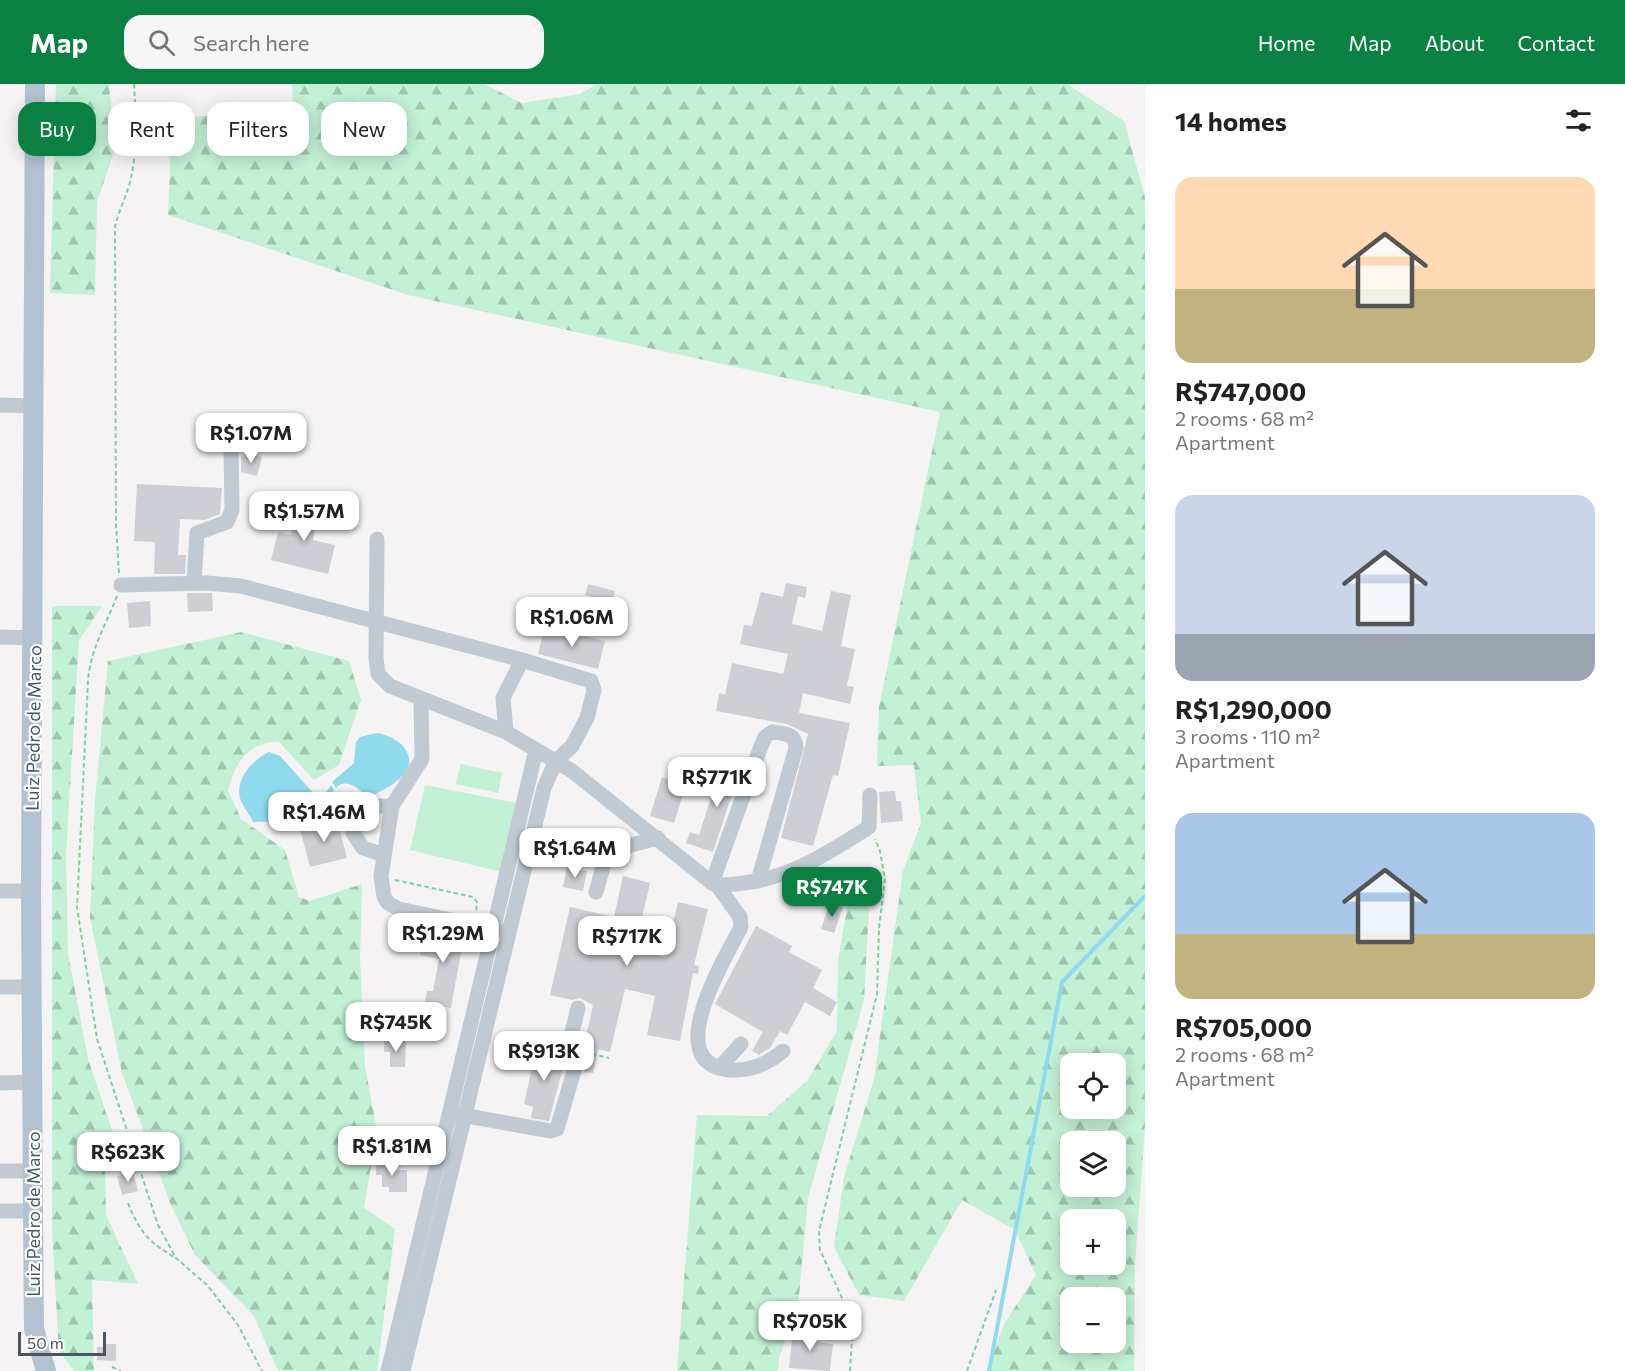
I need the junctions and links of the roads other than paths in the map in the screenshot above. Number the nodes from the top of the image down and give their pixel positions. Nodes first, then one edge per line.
1 (35, 84) edge
2 (0, 405) edge
3 (34, 406) junction
4 (231, 448) dead end
5 (377, 539) dead end
6 (194, 583) junction
7 (121, 585) road end
8 (376, 622) junction
9 (0, 637) edge
10 (33, 638) junction
11 (522, 660) junction
12 (503, 698) junction
13 (422, 700) junction
14 (483, 723) junction
15 (506, 732) junction
16 (536, 750) junction
17 (556, 760) junction
18 (536, 786) junction
19 (870, 795) dead end
20 (392, 806) junction
21 (658, 838) junction
22 (384, 855) junction
23 (759, 881) junction
24 (714, 884) junction
25 (0, 891) edge
26 (31, 891) junction
27 (596, 892) dead end
28 (501, 930) junction
29 (0, 987) edge
30 (32, 987) junction
31 (578, 1008) dead end
32 (741, 1044) dead end
33 (783, 1051) dead end
34 (719, 1068) junction
35 (32, 1082) junction
36 (0, 1083) edge
37 (458, 1114) junction
38 (0, 1171) edge
39 (32, 1171) junction
40 (0, 1211) edge
41 (33, 1211) junction
42 (37, 1348) junction
43 (34, 1371) edge
44 (46, 1371) edge
45 (388, 1371) edge
46 (403, 1371) edge

1 - 3 main road, Luiz Pedro de Marco
2 - 3 street
3 - 10 main road, Luiz Pedro de Marco
4 - 6 street
5 - 8 street
6 - 7 street
6 - 8 street
8 - 11 street
8 - 13 street
9 - 10 street
10 - 26 main road, Luiz Pedro de Marco
11 - 12 street
11 - 17 street
12 - 14 street
12 - 15 street
13 - 14 street
13 - 20 street
14 - 15 street
15 - 16 street
16 - 17 street
16 - 18 street
17 - 18 street
17 - 21 street
18 - 28 street
19 - 23 street
20 - 22 street
20 - 22 street
21 - 24 street
21 - 27 street
22 - 28 street
23 - 24 street
23 - 24 street
24 - 34 street
25 - 26 street
26 - 30 main road, Luiz Pedro de Marco
28 - 37 street
29 - 30 street
30 - 35 main road, Luiz Pedro de Marco
31 - 37 street
32 - 34 street
33 - 34 street
35 - 36 street
35 - 39 main road, Luiz Pedro de Marco
37 - 45 street
37 - 46 street
38 - 39 street
39 - 41 main road, Luiz Pedro de Marco
40 - 41 street
41 - 42 main road, Luiz Pedro de Marco
42 - 43 street, Luiz Pedro de Marco
42 - 44 main road

